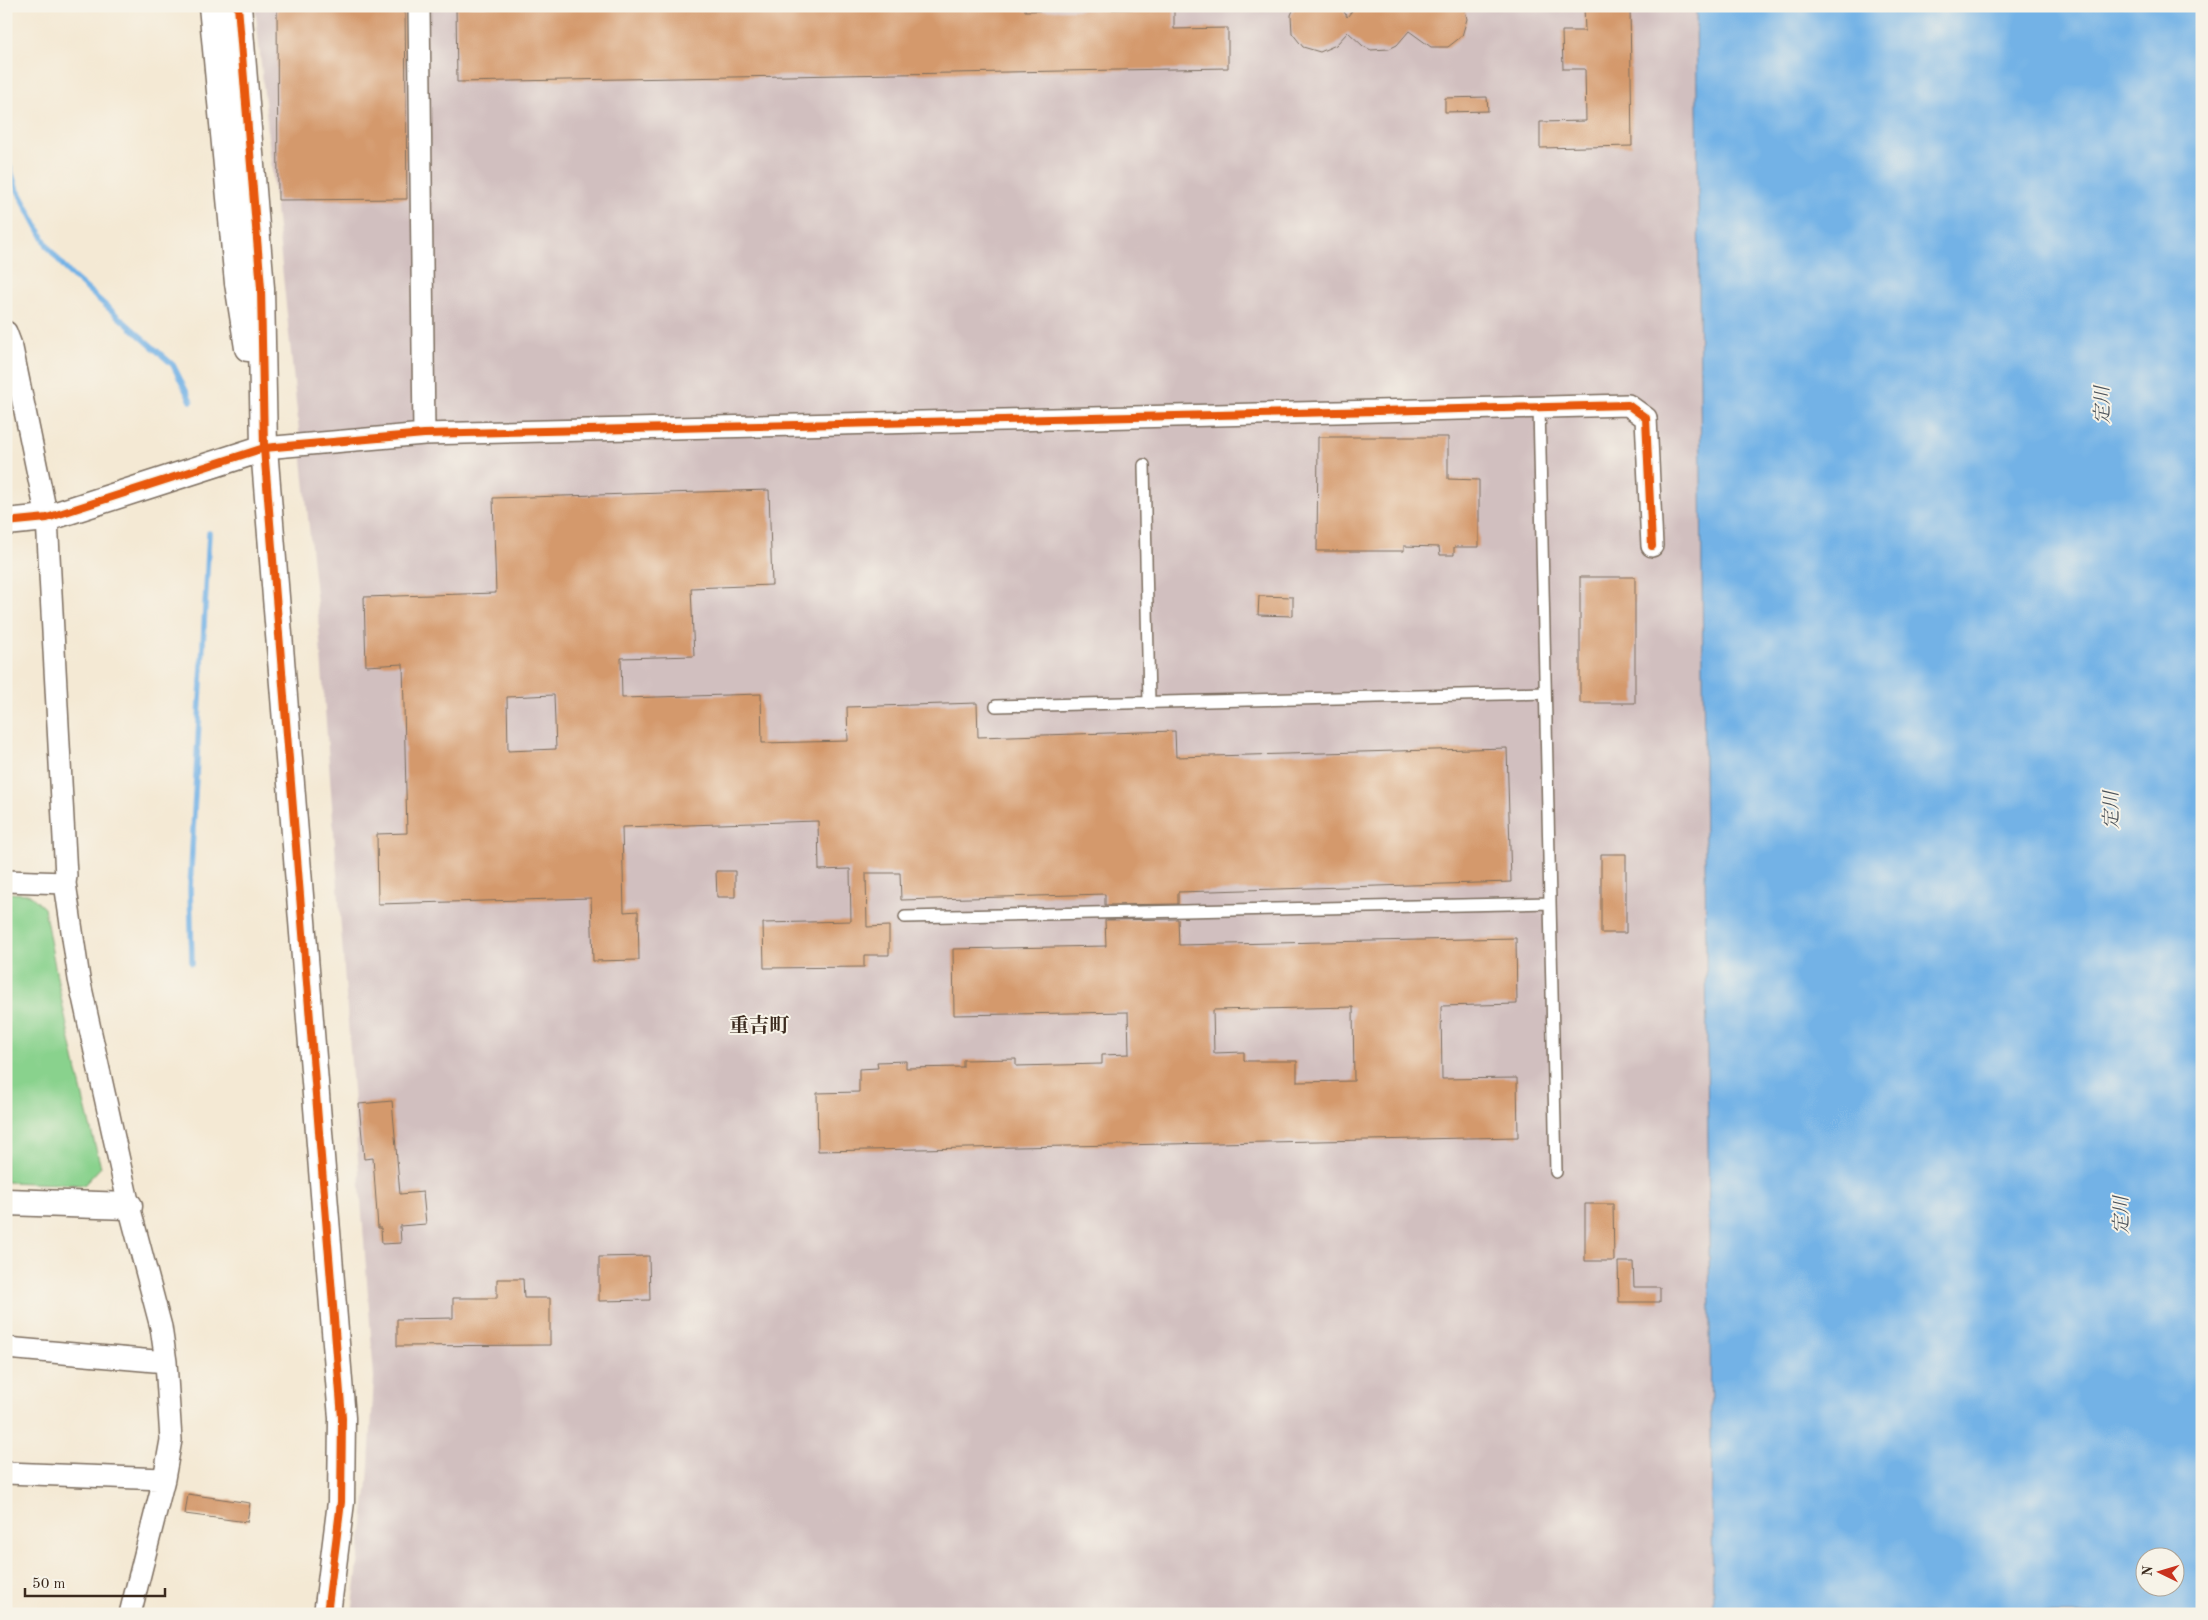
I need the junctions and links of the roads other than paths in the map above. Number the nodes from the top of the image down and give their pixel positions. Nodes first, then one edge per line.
1 (212, 6) edge
2 (238, 6) edge
3 (418, 6) edge
4 (6, 332) edge
5 (1539, 407) junction
6 (424, 434) junction
7 (264, 448) junction
8 (1144, 465) dead end
9 (47, 518) junction
10 (6, 522) edge
11 (1652, 546) dead end
12 (1545, 693) junction
13 (1149, 702) junction
14 (996, 706) dead end
15 (6, 880) edge
16 (65, 884) junction
17 (1550, 903) junction
18 (905, 917) dead end
19 (1556, 1172) dead end
20 (6, 1202) edge
21 (129, 1206) junction
22 (6, 1348) edge
23 (166, 1362) junction
24 (6, 1473) edge
25 (164, 1479) junction
26 (130, 1614) edge
27 (327, 1614) edge

1 - 7 street
2 - 7 street
3 - 6 street
4 - 9 street
5 - 6 street
5 - 11 street
5 - 12 lane
6 - 7 street
7 - 9 street
7 - 27 street
8 - 13 lane
9 - 10 street
9 - 16 street
12 - 13 lane
12 - 17 lane
13 - 14 lane
15 - 16 street
16 - 21 street
17 - 18 lane
17 - 19 lane
20 - 21 street
21 - 23 street
22 - 23 street
23 - 25 street
24 - 25 street
25 - 26 street

